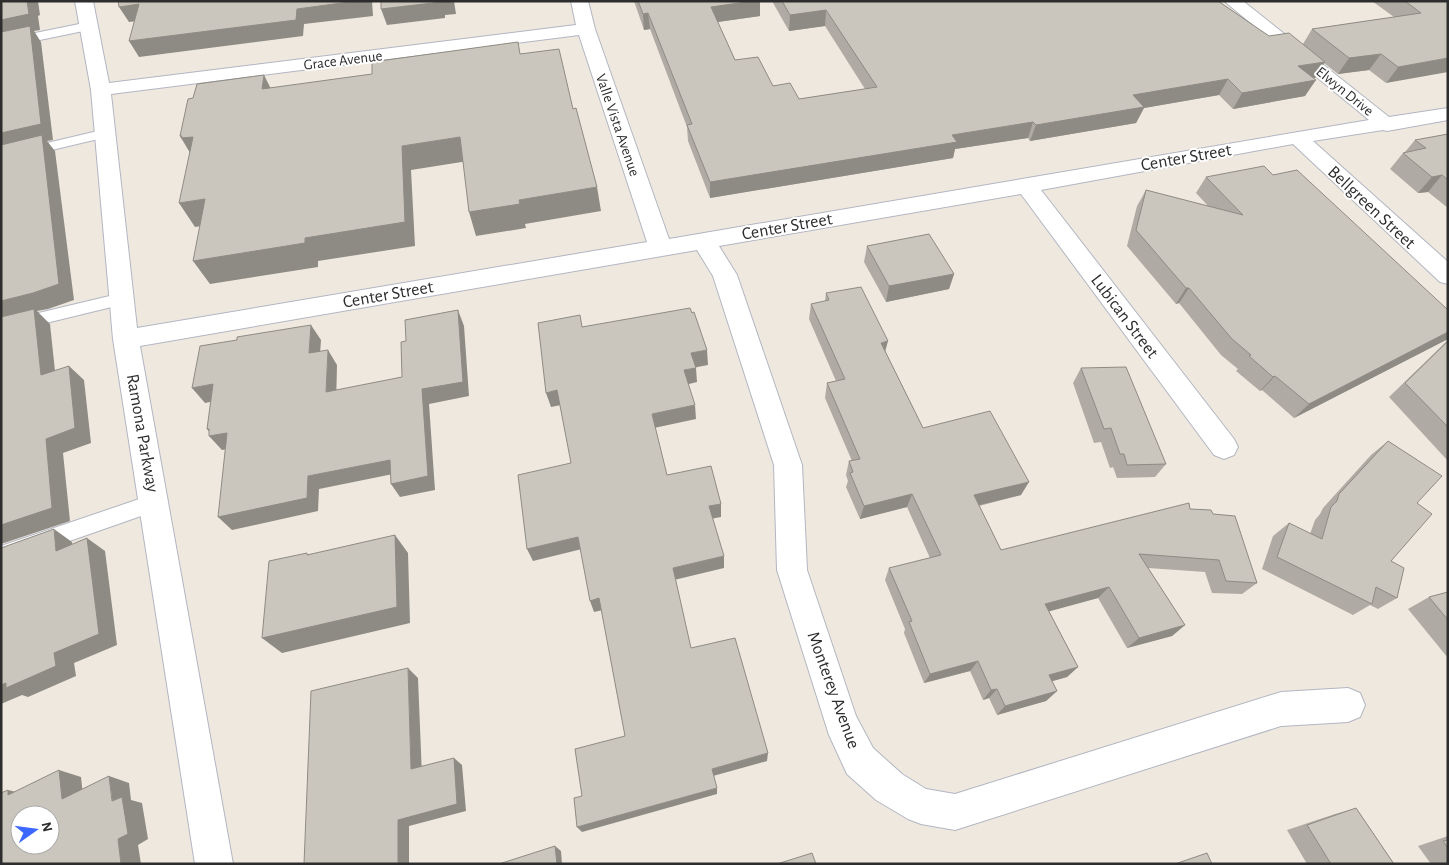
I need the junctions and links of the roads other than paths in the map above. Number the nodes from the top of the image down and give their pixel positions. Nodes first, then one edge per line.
1 (579, 1) edge
2 (1232, 1) edge
3 (86, 14) edge
4 (586, 29) junction
5 (1, 44) edge
6 (101, 90) junction
7 (1448, 114) edge
8 (1387, 125) junction
9 (106, 133) junction
10 (1297, 138) junction
11 (1, 158) edge
12 (1026, 186) junction
13 (702, 240) junction
14 (660, 248) junction
15 (1448, 276) edge
16 (122, 299) junction
17 (1, 328) edge
18 (126, 339) junction
19 (1224, 447) dead end
20 (154, 503) junction
21 (1, 556) edge
22 (1348, 705) dead end
23 (214, 864) edge

1 - 4 street, Valle Vista Avenue
2 - 8 street, Elwyn Drive
3 - 5 lane
3 - 6 street, Ramona Parkway
4 - 6 street, Grace Avenue
4 - 14 street, Valle Vista Avenue
6 - 9 street, Ramona Parkway
7 - 8 street, Center Street
8 - 10 street, Center Street
9 - 11 lane
9 - 16 street, Ramona Parkway
10 - 12 street, Center Street
10 - 15 street, Bellgreen Street
12 - 13 street, Center Street
12 - 19 street, Lubican Street
13 - 14 street, Center Street
13 - 22 street, Monterey Avenue
14 - 18 street, Center Street
16 - 17 lane
16 - 18 street, Ramona Parkway
18 - 20 street, Ramona Parkway
20 - 21 lane
20 - 23 street, Ramona Parkway

